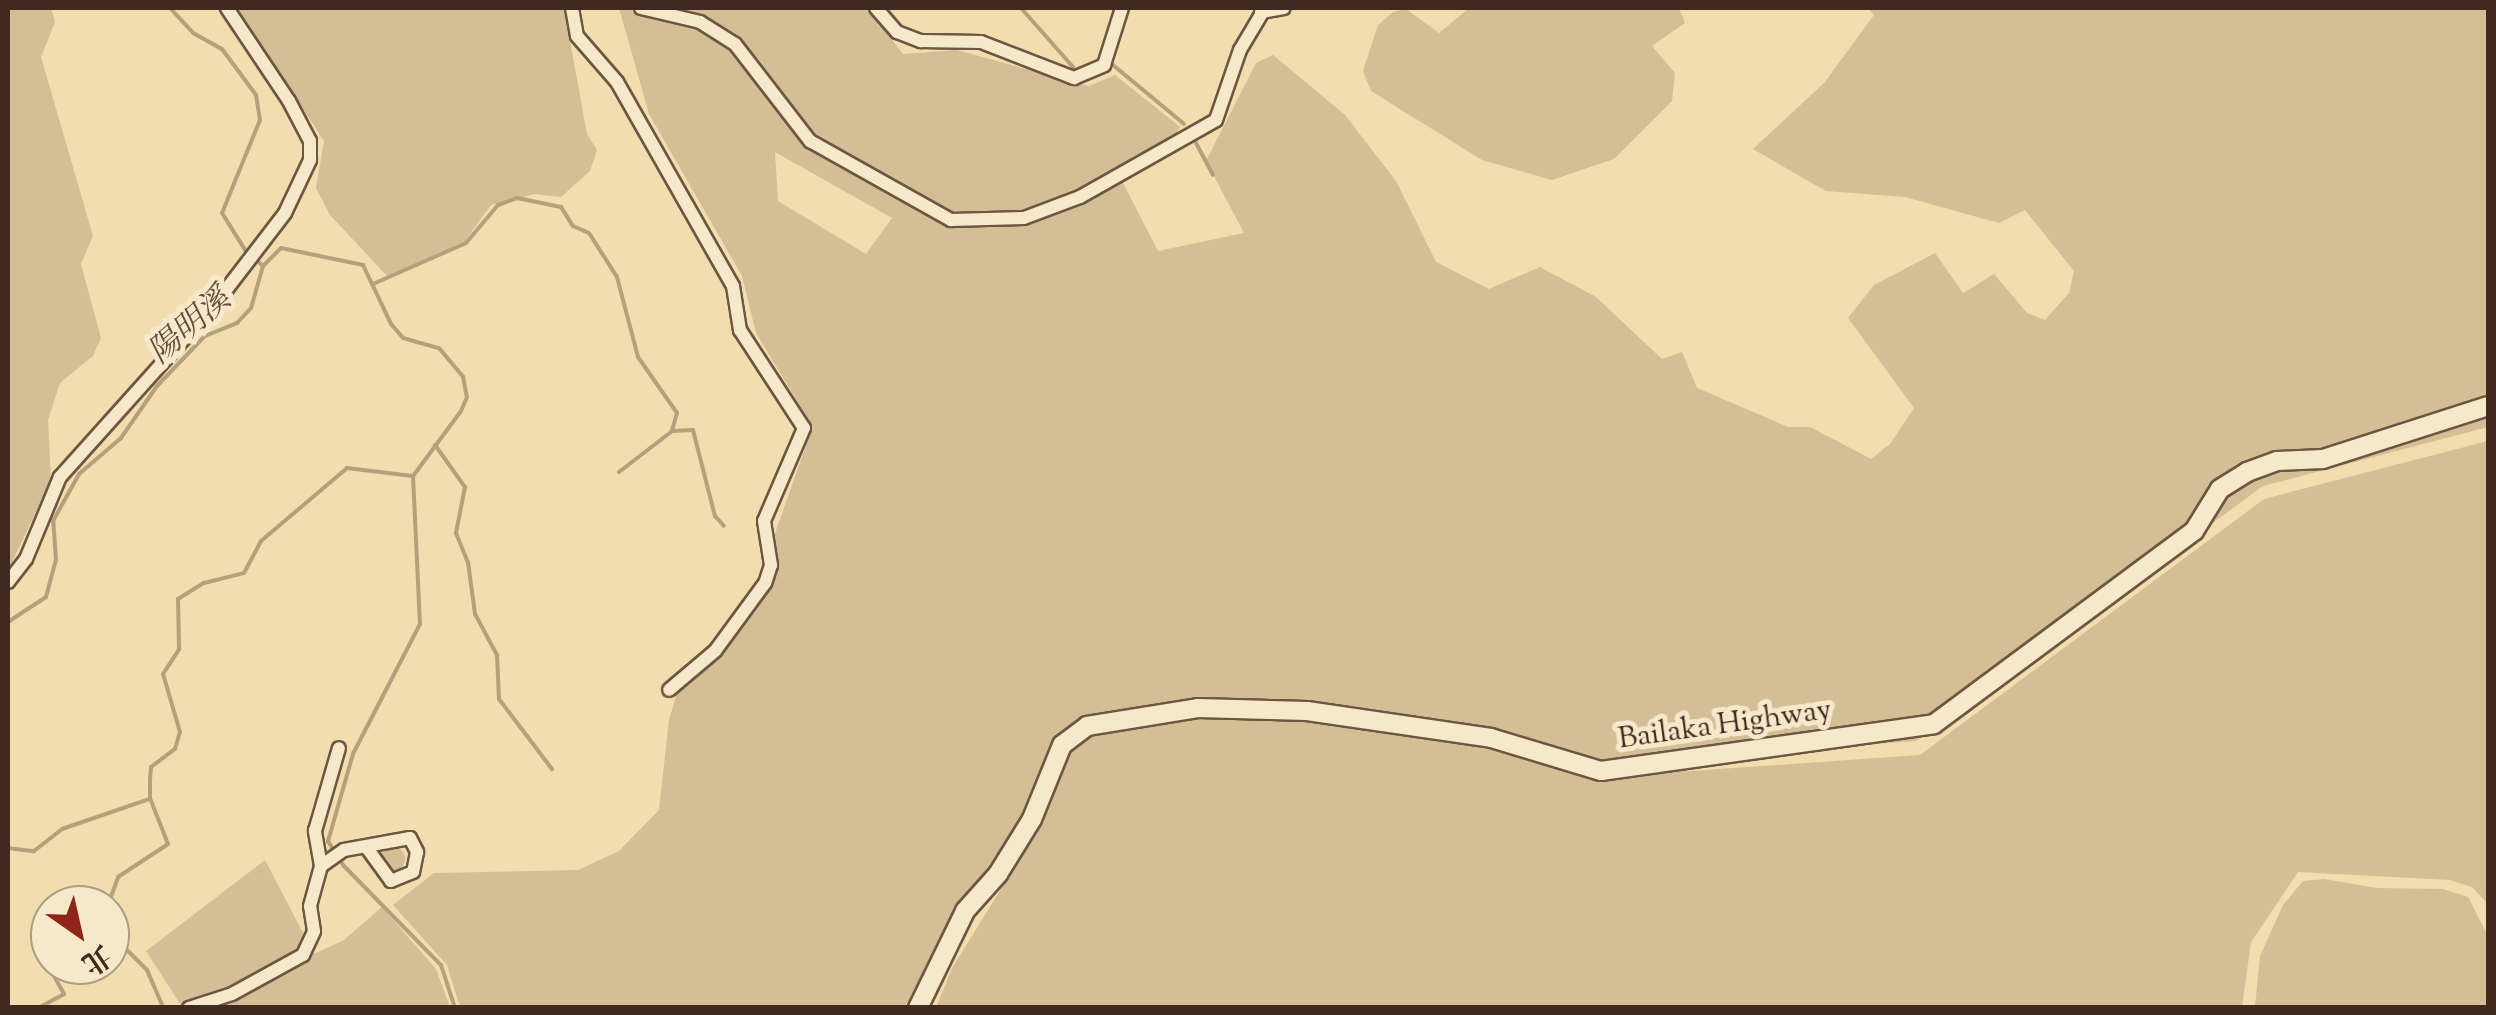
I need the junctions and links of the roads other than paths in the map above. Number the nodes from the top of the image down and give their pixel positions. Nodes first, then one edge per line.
1 (227, 8) edge
2 (572, 8) edge
3 (641, 8) edge
4 (876, 8) edge
5 (1122, 8) edge
6 (1284, 8) edge
7 (1261, 9) edge
8 (2488, 406) edge
9 (8, 582) edge
10 (669, 690) dead end
11 (339, 748) dead end
12 (368, 849) dead end
13 (324, 863) junction
14 (189, 1008) edge
15 (918, 1008) edge

1 - 9 street
2 - 10 street
3 - 7 street
4 - 5 street
6 - 7 street
8 - 15 main road, Bailaka Highway
11 - 13 street
12 - 13 street
13 - 14 street

